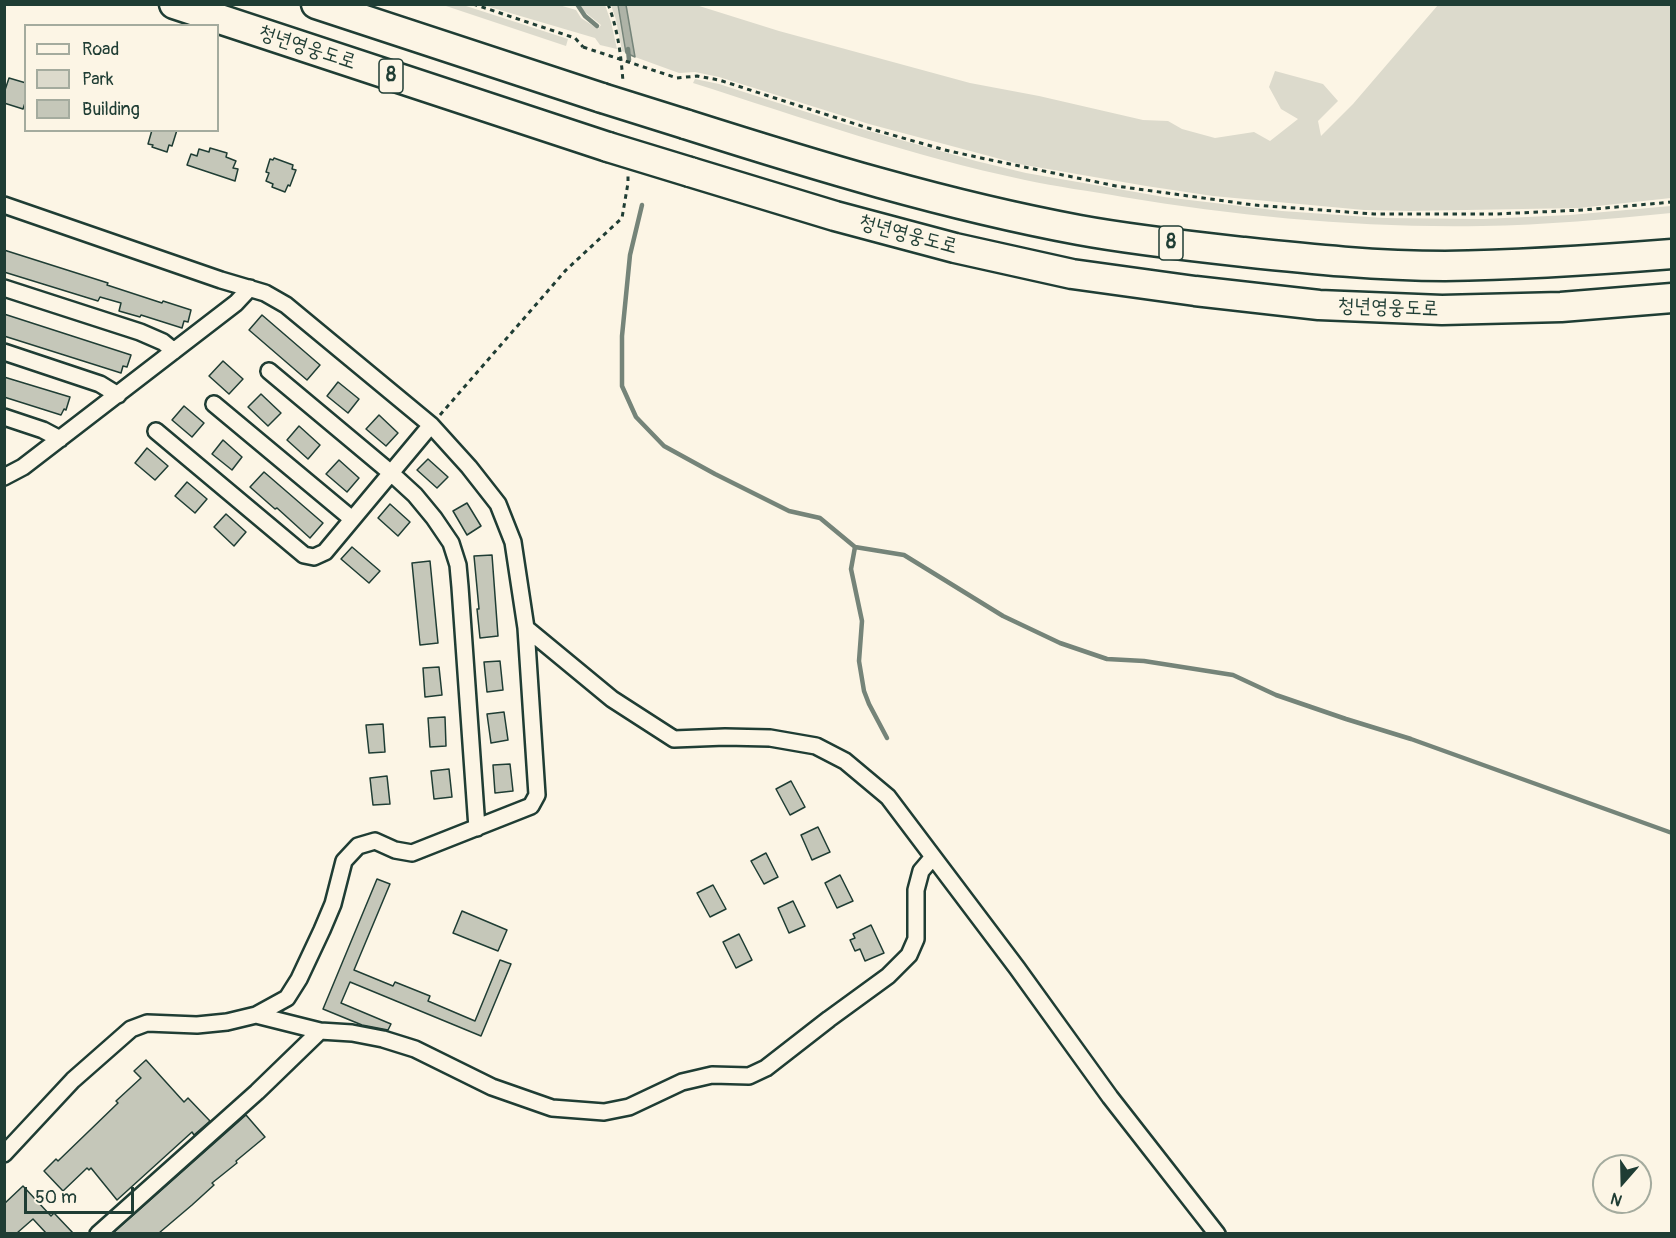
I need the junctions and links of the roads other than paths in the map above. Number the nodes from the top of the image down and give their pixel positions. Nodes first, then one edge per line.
1 (174, 4) edge
2 (316, 4) edge
3 (4, 206) edge
4 (1671, 254) edge
5 (4, 288) edge
6 (250, 288) junction
7 (1671, 298) edge
8 (174, 351) junction
9 (4, 352) edge
10 (269, 371) dead end
11 (118, 395) junction
12 (214, 404) dead end
13 (4, 417) edge
14 (431, 425) junction
15 (156, 431) dead end
16 (60, 439) junction
17 (390, 473) junction
18 (4, 477) edge
19 (352, 519) junction
20 (526, 628) junction
21 (477, 828) junction
22 (933, 856) junction
23 (256, 1015) junction
24 (320, 1031) junction
25 (4, 1154) edge
26 (98, 1233) edge
27 (1217, 1233) edge

1 - 7 highway, 청년영웅도로 / 8, bridge
2 - 4 highway, 청년영웅도로 / 8, bridge
3 - 6 street
5 - 8 street
6 - 8 street
6 - 14 street
8 - 11 street
9 - 11 street
10 - 17 street
11 - 16 street
12 - 19 street
13 - 16 street
14 - 17 street
14 - 20 street
15 - 19 street
16 - 18 street
17 - 19 street
17 - 21 street
20 - 21 street
20 - 22 street
21 - 23 street
22 - 24 street
22 - 27 street
23 - 24 street
23 - 25 street
24 - 26 street

